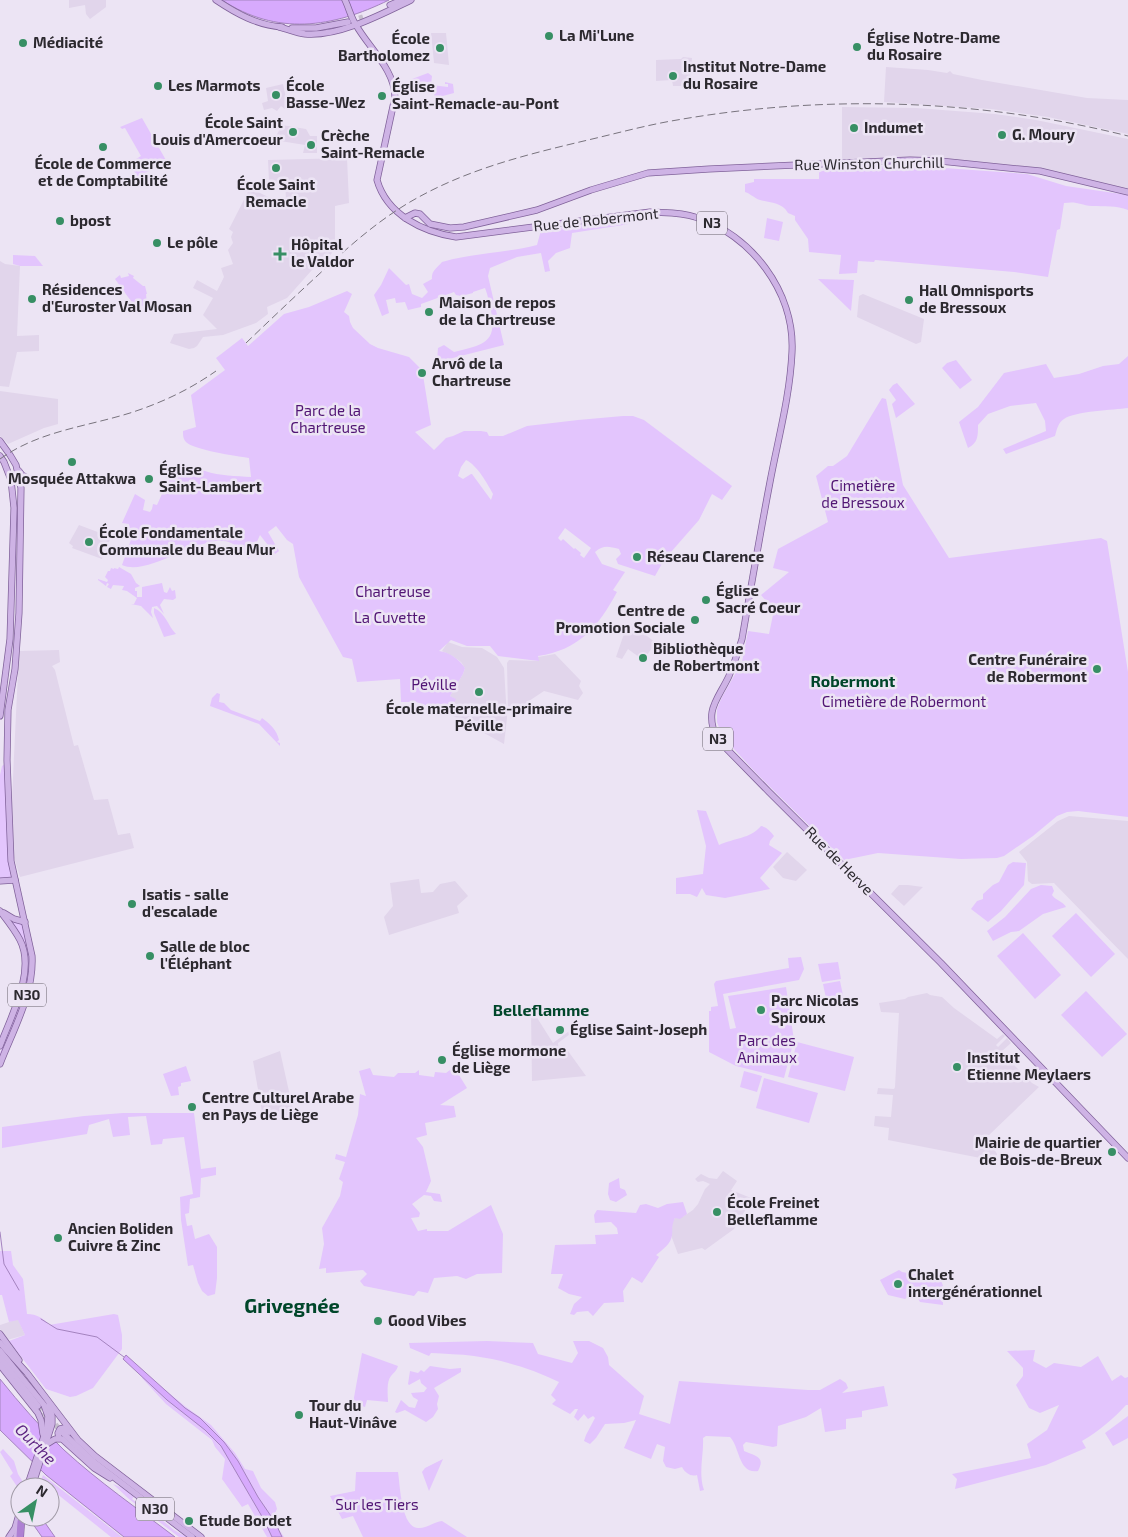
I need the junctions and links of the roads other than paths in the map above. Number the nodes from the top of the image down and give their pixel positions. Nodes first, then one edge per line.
1 (216, 0) edge
2 (345, 0) edge
3 (402, 0) edge
4 (412, 0) edge
5 (363, 17) tunnel mouth
6 (350, 19) junction
7 (355, 24) junction
8 (279, 27) junction
9 (1128, 192) edge
10 (405, 218) junction
11 (0, 442) edge
12 (0, 456) edge
13 (18, 470) junction
14 (33, 481) dead end
15 (766, 507) joint
16 (0, 716) edge
17 (15, 880) junction
18 (0, 881) edge
19 (21, 910) junction
20 (0, 911) edge
21 (10, 917) junction
22 (25, 922) junction
23 (0, 1046) edge
24 (0, 1064) edge
25 (1128, 1158) edge
26 (0, 1334) edge
27 (0, 1343) edge
28 (0, 1351) edge
29 (0, 1358) edge
30 (2, 1365) edge
31 (27, 1373) junction
32 (46, 1399) junction
33 (38, 1406) tunnel mouth
34 (49, 1430) junction
35 (44, 1436) junction
36 (61, 1436) junction
37 (78, 1440) junction
38 (46, 1445) junction
39 (30, 1477) edge
40 (35, 1477) edge
41 (176, 1521) junction
42 (18, 1534) edge
43 (9, 1537) edge
44 (192, 1537) edge
45 (200, 1537) edge

1 - 8 main road
2 - 6 main road, N3
3 - 5 main road
4 - 7 main road
6 - 7 main road, N3
6 - 8 main road
7 - 8 main road
7 - 10 main road, N3
9 - 10 main road, Rue Winston Churchill
10 - 15 main road, Rue de Robermont / N3
11 - 13 main road
12 - 16 main road
13 - 14 main road
13 - 17 main road, N30
15 - 25 main road, Rue de Herve / N3
17 - 18 main road
17 - 19 main road, N30
19 - 21 main road
19 - 22 main road, N30
20 - 21 main road
20 - 23 main road, N30
21 - 22 main road
22 - 24 main road, N30
26 - 31 main road
27 - 31 main road
28 - 34 main road
29 - 30 main road
30 - 33 main road
30 - 35 main road
31 - 32 main road
32 - 34 main road
32 - 37 main road, N30
34 - 35 main road
34 - 38 main road
35 - 39 main road
36 - 37 main road
36 - 38 main road
36 - 41 main road, N30
37 - 41 main road, N30
38 - 40 main road
41 - 44 main road, N30
41 - 45 main road, N30
42 - 43 main road

